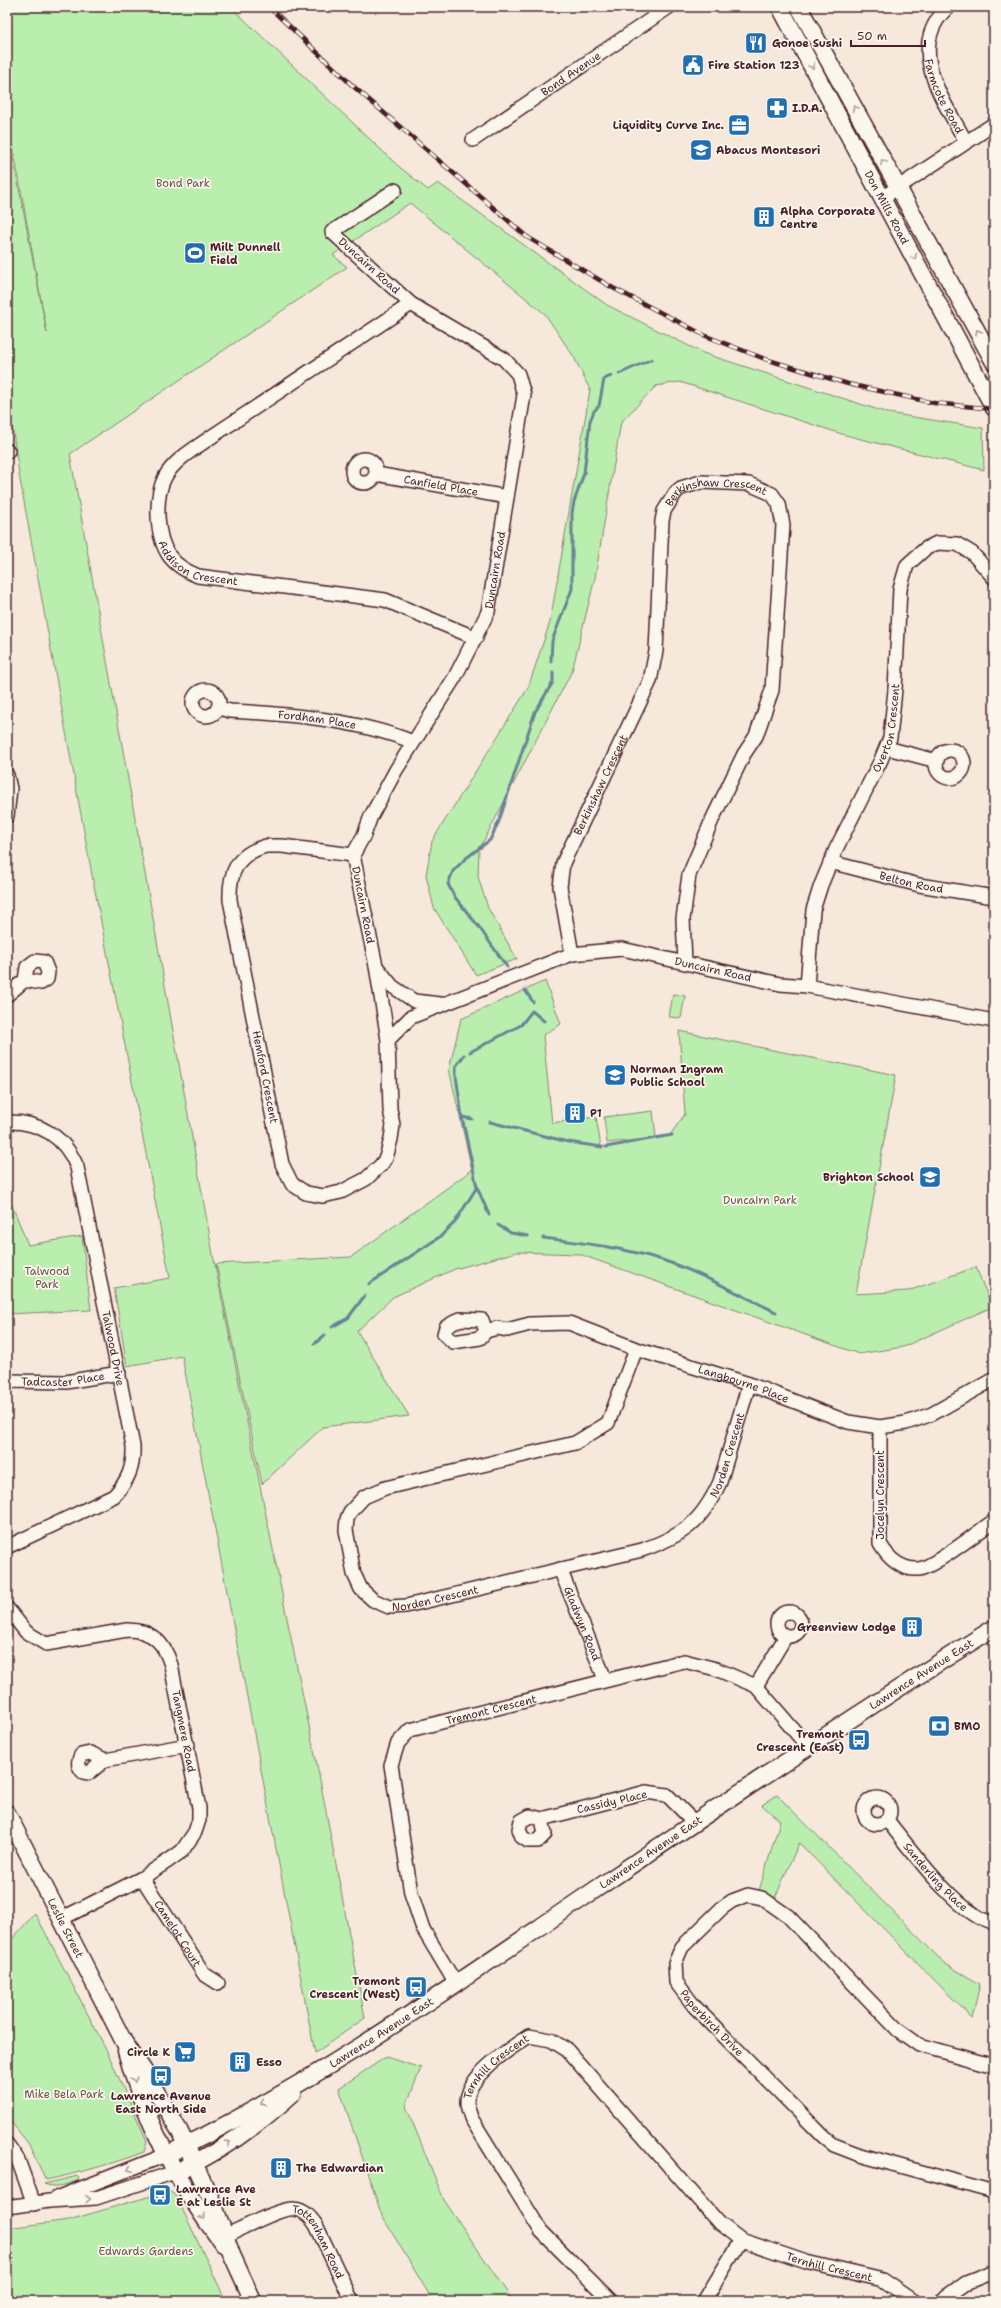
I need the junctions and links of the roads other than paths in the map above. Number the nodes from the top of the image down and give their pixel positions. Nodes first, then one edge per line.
1 (669, 7) edge
2 (780, 7) edge
3 (799, 7) edge
4 (948, 7) edge
5 (994, 124) edge
6 (473, 140) dead end
7 (966, 142) junction
8 (897, 188) junction
9 (395, 190) dead end
10 (882, 198) junction
11 (411, 304) junction
12 (992, 358) edge
13 (994, 408) edge
14 (376, 474) dead end
15 (507, 497) junction
16 (994, 578) edge
17 (476, 638) junction
18 (219, 708) dead end
19 (413, 742) junction
20 (887, 748) junction
21 (937, 761) dead end
22 (7, 775) edge
23 (7, 816) edge
24 (353, 855) junction
25 (830, 862) junction
26 (994, 897) edge
27 (572, 954) junction
28 (685, 962) junction
29 (376, 966) junction
30 (25, 980) dead end
31 (807, 986) junction
32 (7, 995) edge
33 (440, 1004) junction
34 (994, 1021) edge
35 (388, 1040) junction
36 (7, 1122) edge
37 (486, 1331) dead end
38 (636, 1349) junction
39 (118, 1373) junction
40 (994, 1379) edge
41 (7, 1381) edge
42 (749, 1384) junction
43 (880, 1427) junction
44 (994, 1521) edge
45 (7, 1547) edge
46 (560, 1569) junction
47 (7, 1608) edge
48 (994, 1628) edge
49 (786, 1636) dead end
50 (605, 1679) junction
51 (756, 1686) junction
52 (188, 1745) junction
53 (809, 1748) junction
54 (105, 1760) dead end
55 (7, 1813) edge
56 (542, 1819) dead end
57 (887, 1820) dead end
58 (694, 1823) junction
59 (142, 1878) junction
60 (61, 1919) junction
61 (994, 1923) edge
62 (218, 1983) dead end
63 (456, 1984) junction
64 (124, 2042) junction
65 (994, 2066) edge
66 (310, 2079) junction
67 (7, 2144) edge
68 (186, 2145) junction
69 (166, 2155) junction
70 (194, 2163) junction
71 (175, 2172) junction
72 (994, 2192) edge
73 (49, 2201) junction
74 (34, 2204) junction
75 (7, 2207) edge
76 (225, 2236) junction
77 (741, 2240) junction
78 (232, 2255) junction
79 (994, 2272) edge
80 (253, 2301) edge
81 (352, 2301) edge
82 (611, 2301) edge
83 (704, 2301) edge
84 (914, 2301) edge
85 (941, 2301) edge

1 - 6 street, Bond Avenue
2 -> 10 main road, Don Mills Road
8 -> 3 main road, Don Mills Road
4 - 7 street, Farmcote Road
5 - 7 street
7 - 8 street
8 - 10 street
12 -> 8 main road, Don Mills Road
9 - 11 street, Duncairn Road
10 -> 13 main road, Don Mills Road
11 - 15 street, Duncairn Road
11 - 17 street, Addison Crescent
14 - 15 street, Canfield Place
15 - 17 street, Duncairn Road
16 - 20 street, Overton Crescent
17 - 19 street, Duncairn Road
18 - 19 street, Fordham Place
19 - 24 street, Duncairn Road
20 - 21 street
20 - 25 street, Overton Crescent
22 - 23 street
24 - 29 street, Duncairn Road
24 - 35 street, Hemford Crescent
25 - 26 street, Belton Road
25 - 31 street, Overton Crescent
27 - 28 street, Duncairn Road
27 - 28 street, Berkinshaw Crescent
27 - 33 street, Duncairn Road
28 - 31 street, Duncairn Road
29 - 33 street, Duncairn Road
29 - 35 street, Duncairn Road
30 - 32 street
31 - 34 street, Duncairn Road
33 - 35 street, Duncairn Road
36 - 39 street, Talwood Drive
37 - 38 street, Langbourne Place
38 - 42 street, Langbourne Place
38 - 46 street, Norden Crescent
39 - 41 street, Tadcaster Place
39 - 45 street, Talwood Drive
40 - 43 street, Langbourne Place
42 - 43 street, Langbourne Place
42 - 46 street, Norden Crescent
43 - 44 street, Jocelyn Crescent
46 - 50 street, Gladwyn Road
47 - 52 street, Tangmere Road
48 - 53 main road, Lawrence Avenue East
49 - 51 street
50 - 51 street, Tremont Crescent
50 - 63 street, Tremont Crescent
51 - 53 street, Tremont Crescent
52 - 54 street
52 - 59 street, Tangmere Road
53 - 58 main road, Lawrence Avenue East
55 - 60 main road, Leslie Street
56 - 58 street, Cassidy Place
57 - 61 street, Sanderling Place
58 - 63 main road, Lawrence Avenue East
59 - 60 street, Tangmere Road
59 - 62 street, Camelot Court
60 - 64 main road, Leslie Street
63 - 66 main road, Lawrence Avenue East
64 - 68 main road, Leslie Street
64 -> 69 main road, Leslie Street
65 - 72 street, Paperbirch Drive
66 -> 68 main road, Lawrence Avenue East
70 -> 66 main road, Lawrence Avenue East
67 - 74 street
68 - 69 main road, Lawrence Avenue East
68 - 70 main road, Leslie Street
69 - 71 main road, Leslie Street
69 -> 73 street, Lawrence Avenue East
70 - 71 main road, Lawrence Avenue East
70 - 76 main road, Leslie Street
73 -> 71 street, Lawrence Avenue East
71 -> 78 main road, Leslie Street
73 - 74 street, Lawrence Avenue East
74 - 75 street, Lawrence Avenue East
76 - 78 main road, Leslie Street
76 - 81 street, Tottenham Road
77 - 82 street, Ternhill Crescent
77 - 83 street
77 - 84 street, Ternhill Crescent
78 - 80 main road, Leslie Street
79 - 85 street

